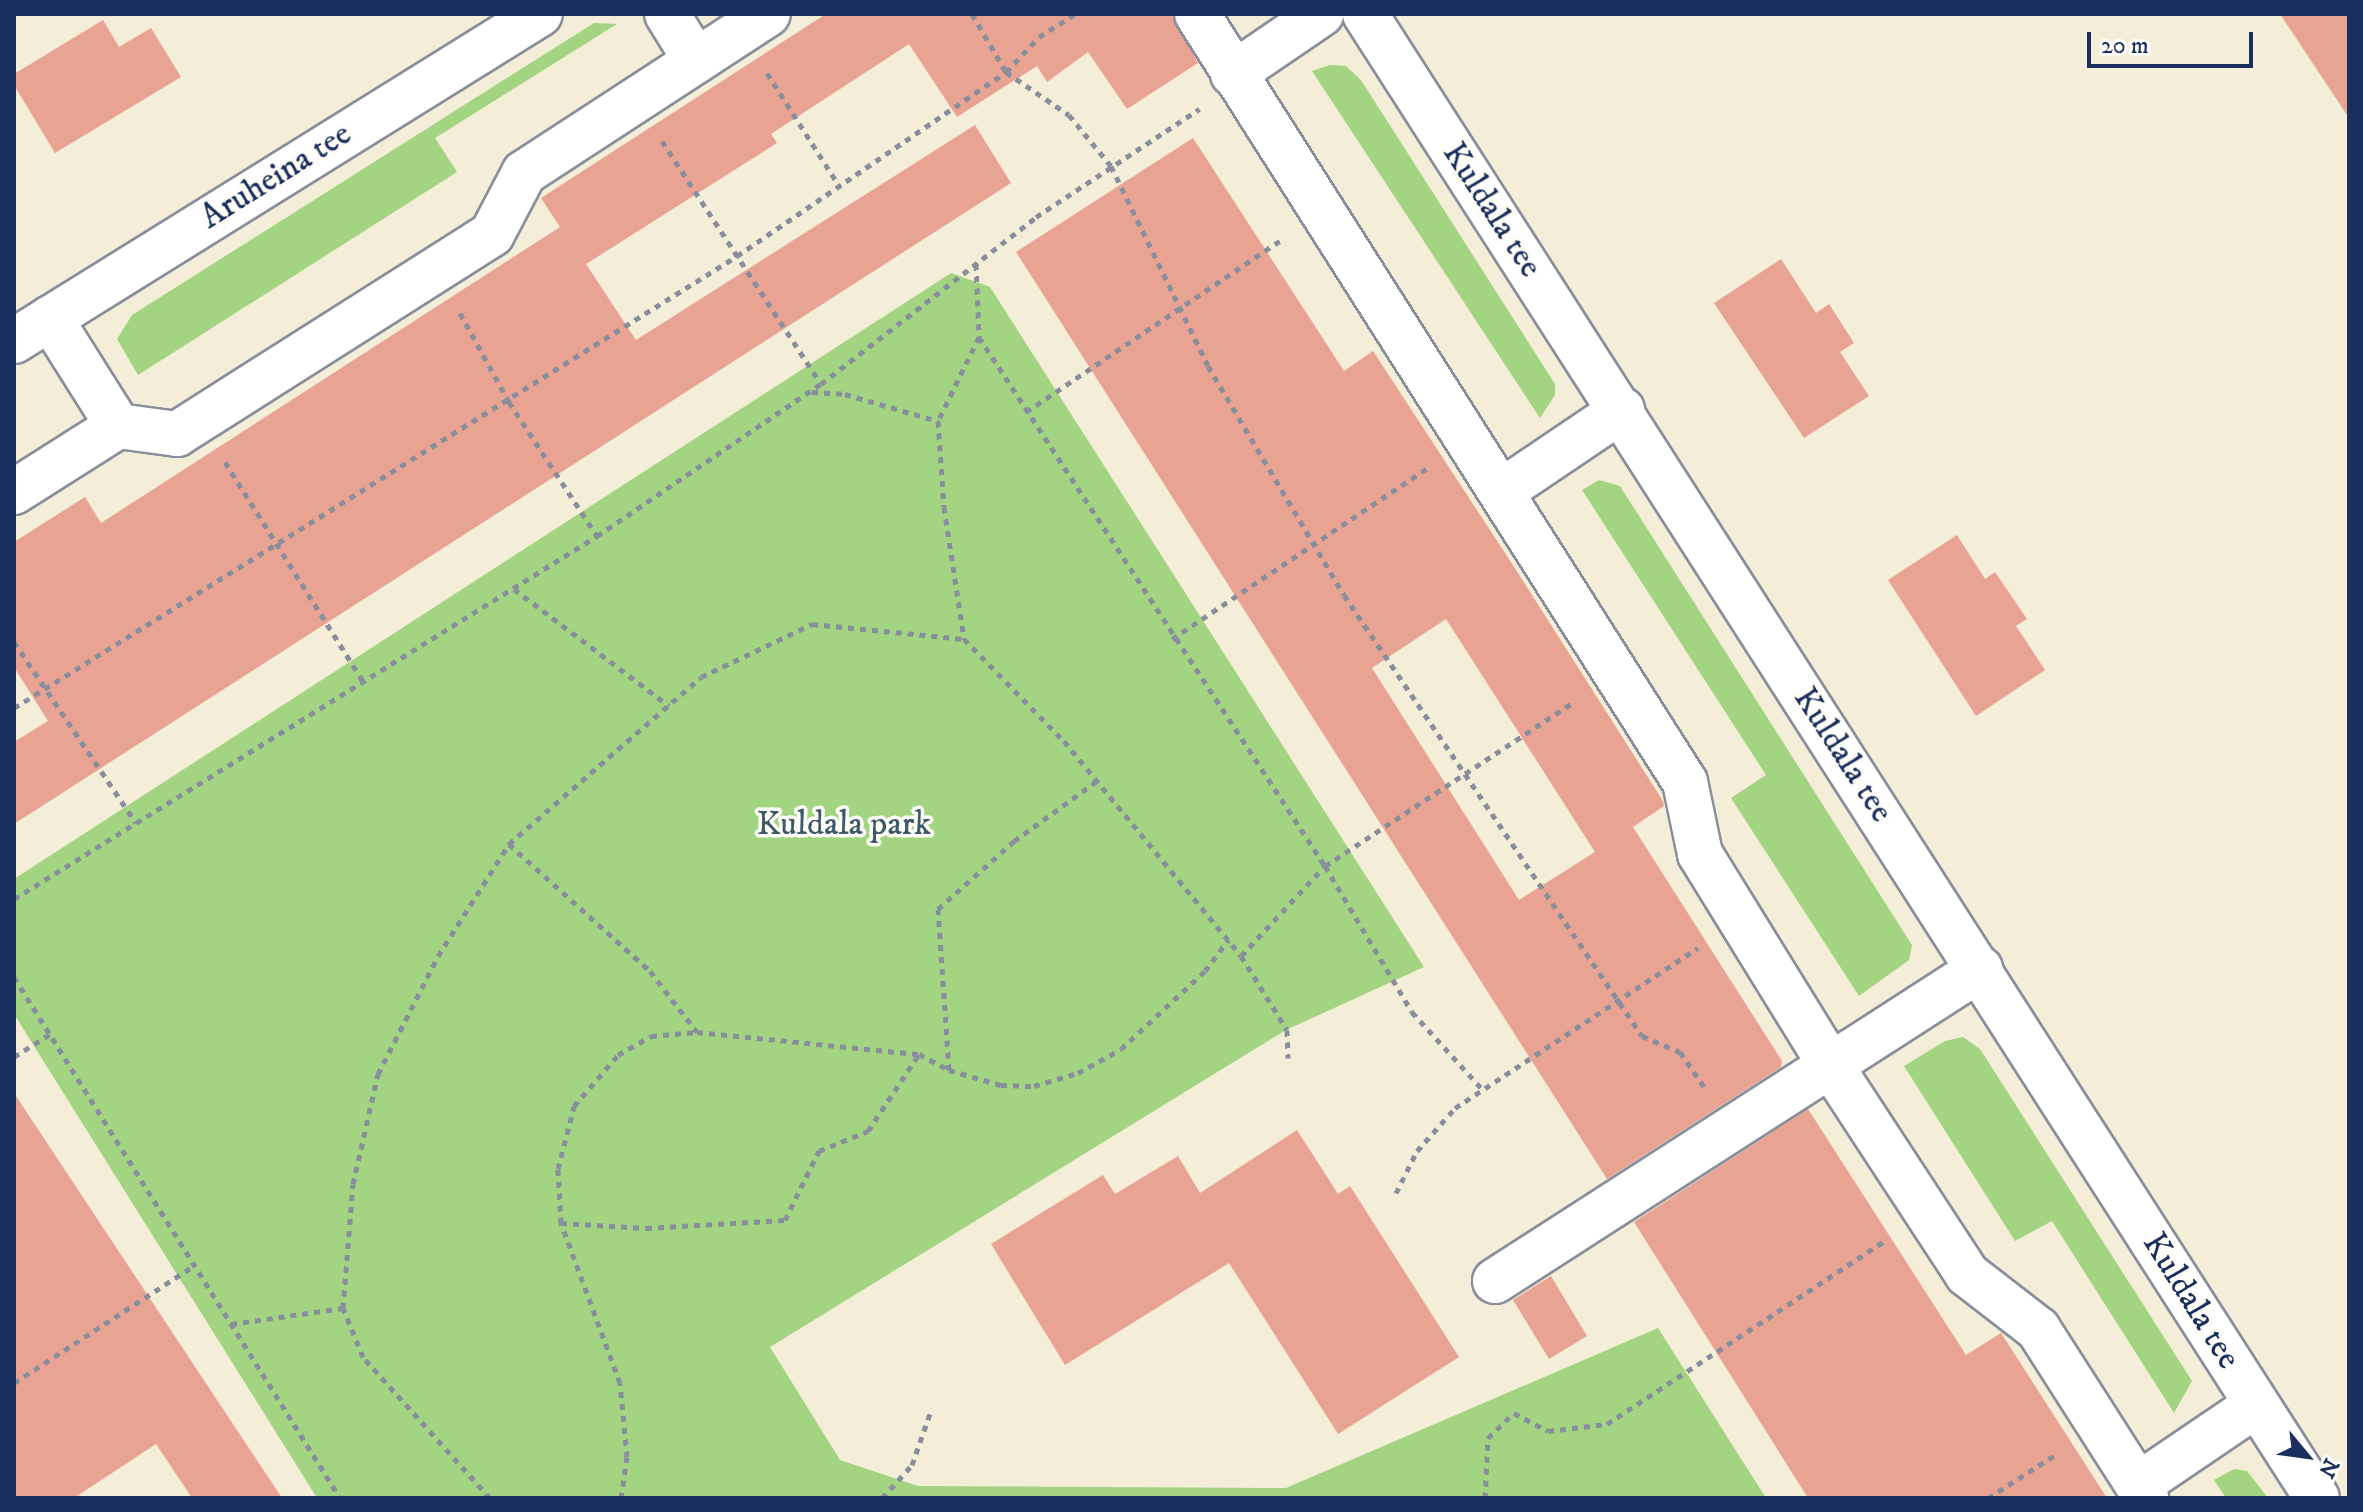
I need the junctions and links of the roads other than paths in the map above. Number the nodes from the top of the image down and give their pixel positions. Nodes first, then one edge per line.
1 (540, 14) edge
2 (667, 14) edge
3 (1197, 14) edge
4 (1321, 14) edge
5 (1367, 15) edge
6 (754, 23) edge
7 (696, 61) junction
8 (1233, 74) junction
9 (50, 318) junction
10 (14, 341) edge
11 (1622, 410) junction
12 (118, 426) junction
13 (1502, 491) junction
14 (14, 492) edge
15 (1980, 969) junction
16 (1831, 1066) junction
17 (1495, 1281) dead end
18 (2256, 1405) junction
19 (2142, 1492) edge
20 (2317, 1498) edge

1 - 9 street, Aruheina tee
2 - 7 street
3 - 8 street
4 - 8 street
5 - 11 street, Kuldala tee
6 - 7 street
7 - 12 street
8 - 13 street
9 - 10 street, Aruheina tee
9 - 12 street
11 - 13 street
11 - 15 street, Kuldala tee
12 - 14 street
13 - 16 street
15 - 16 street
15 - 18 street, Kuldala tee
16 - 17 street
16 - 19 street
18 - 19 street
18 - 20 street, Kuldala tee

